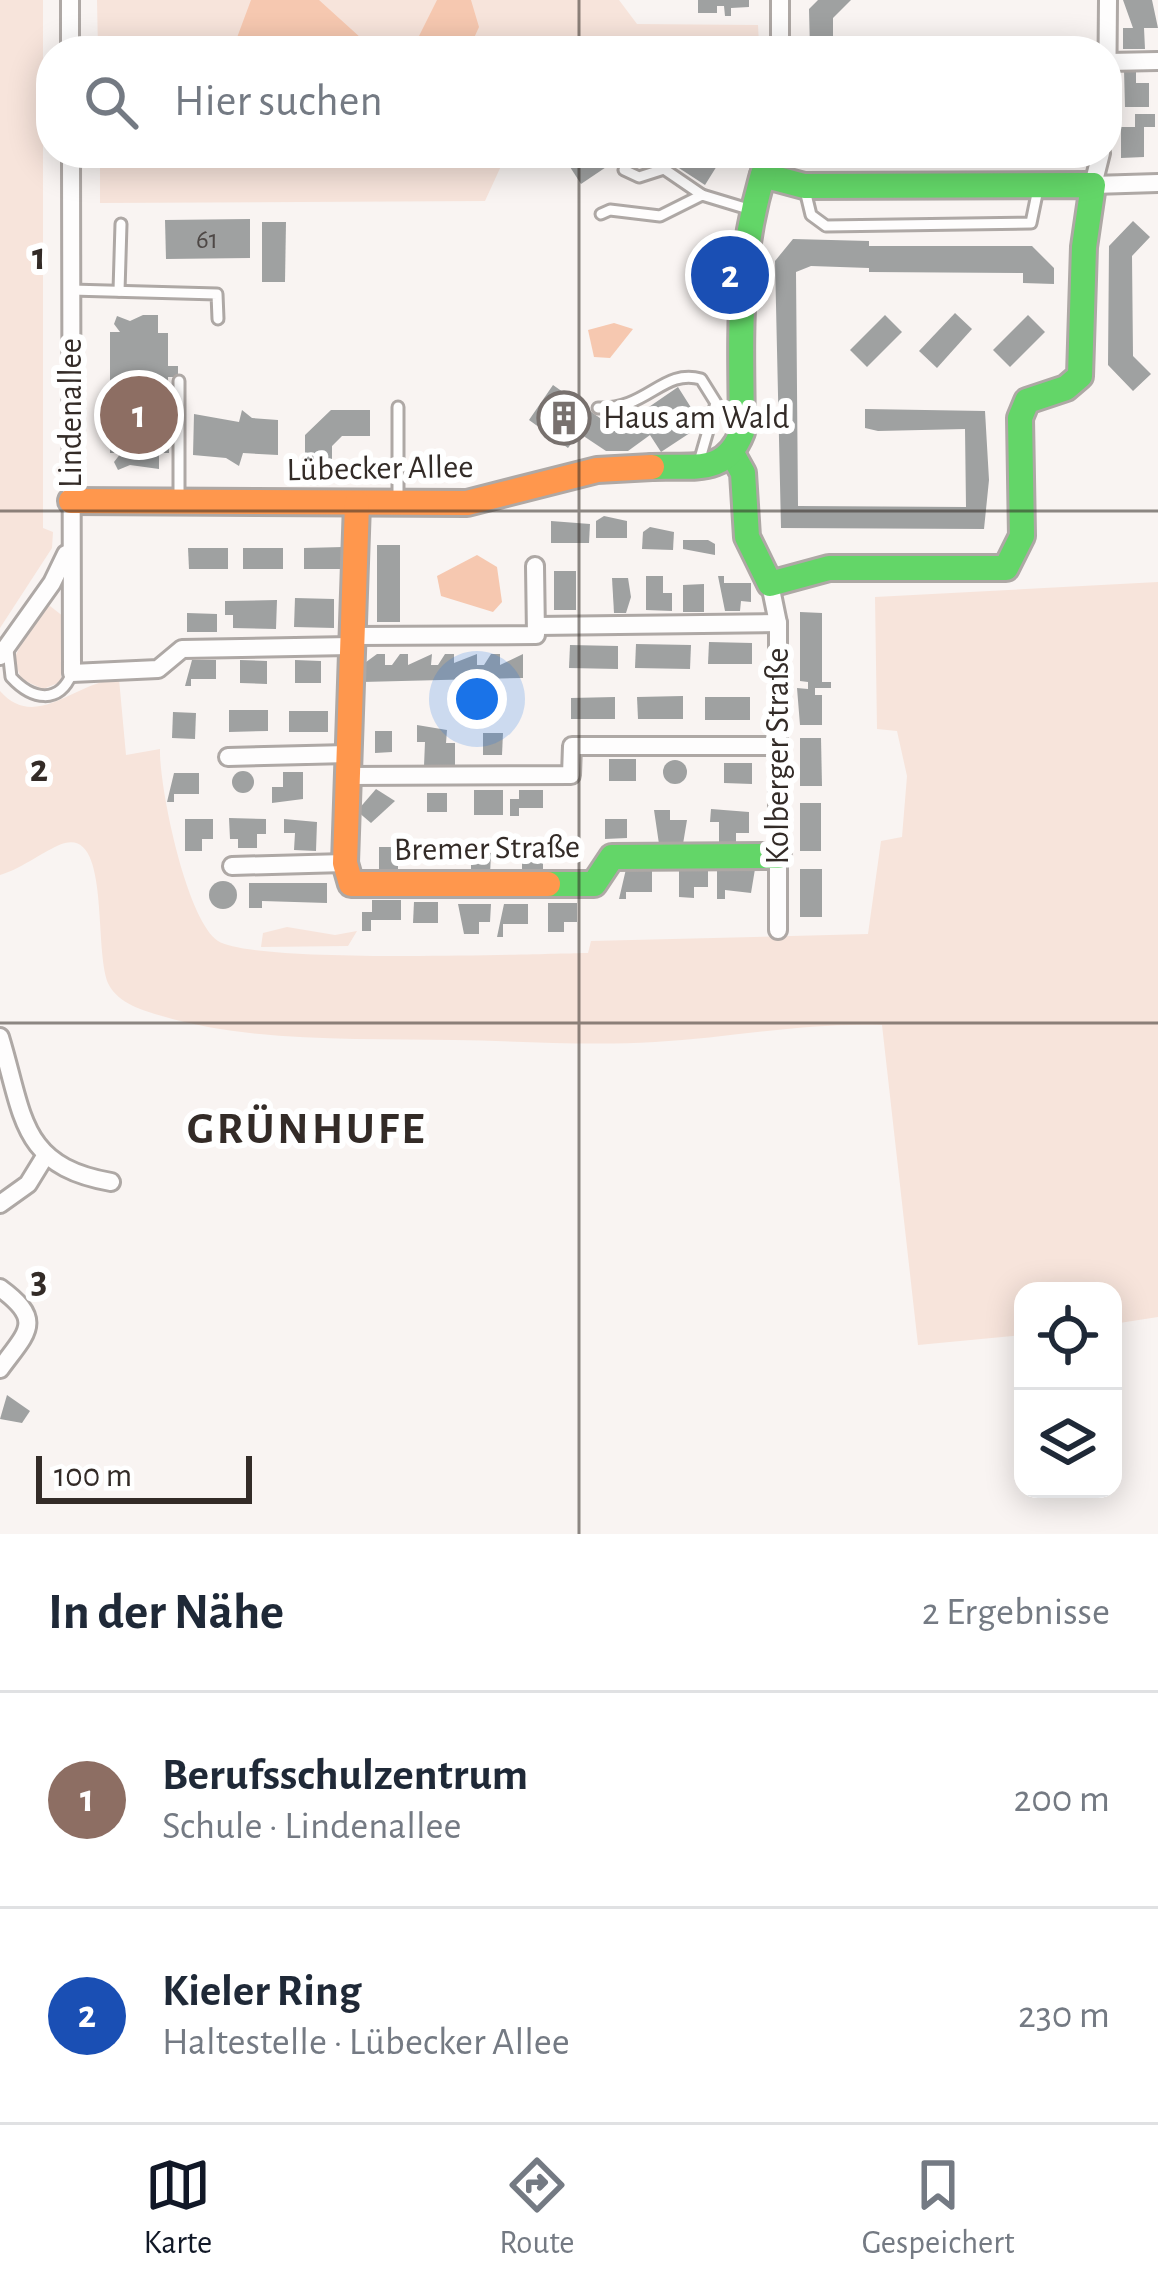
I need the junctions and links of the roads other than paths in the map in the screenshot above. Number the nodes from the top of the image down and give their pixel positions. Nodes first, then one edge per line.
1 (70, 0) edge
2 (780, 0) edge
3 (1108, 0) edge
4 (70, 36) edge
5 (780, 36) edge
6 (1108, 36) edge
7 (1158, 61) edge
8 (1122, 62) edge
9 (71, 168) edge
10 (765, 168) edge
11 (773, 168) edge
12 (1097, 168) edge
13 (625, 170) dead end
14 (1158, 183) edge
15 (1093, 185) junction
16 (804, 186) junction
17 (1039, 186) junction
18 (702, 195) junction
19 (750, 210) junction
20 (601, 214) dead end
21 (121, 224) dead end
22 (71, 290) junction
23 (119, 291) junction
24 (218, 319) dead end
25 (179, 381) dead end
26 (398, 407) dead end
27 (598, 409) dead end
28 (733, 455) junction
29 (698, 467) junction
30 (71, 501) junction
31 (179, 502) junction
32 (357, 503) junction
33 (398, 503) junction
34 (69, 548) junction
35 (536, 566) dead end
36 (770, 584) junction
37 (778, 623) junction
38 (537, 626) junction
39 (352, 641) junction
40 (4, 650) edge
41 (72, 673) junction
42 (778, 746) junction
43 (228, 757) dead end
44 (347, 765) junction
45 (778, 856) junction
46 (344, 863) junction
47 (232, 866) dead end
48 (778, 930) dead end
49 (0, 1037) edge
50 (44, 1158) junction
51 (111, 1182) dead end
52 (0, 1204) edge
53 (0, 1288) edge
54 (0, 1369) edge

1 - 4 street
2 - 5 street
3 - 6 street
7 - 8 street
9 - 22 street, Lindenallee
10 - 19 street
11 - 16 street
12 - 15 street
13 - 18 lane
14 - 15 street
15 - 17 street
15 - 36 street
16 - 17 street
16 - 17 lane
18 - 19 lane
18 - 20 lane
19 - 28 street
21 - 23 lane
22 - 23 lane
22 - 30 street, Lindenallee
23 - 24 lane
25 - 31 lane
26 - 33 lane
27 - 29 lane
28 - 29 street, Lübecker Allee
28 - 36 street
29 - 33 street, Lübecker Allee
30 - 31 street, Lübecker Allee
30 - 34 street, Lindenallee
31 - 32 street, Lübecker Allee
32 - 33 street, Lübecker Allee
32 - 39 street, Bremer Straße
34 - 40 street
34 - 41 street, Lindenallee
35 - 38 street
36 - 37 street, Kolberger Straße
37 - 38 street
37 - 42 street, Kolberger Straße
38 - 39 street
39 - 41 street
39 - 44 street, Bremer Straße
40 - 41 lane
42 - 44 street
42 - 45 street, Kolberger Straße
43 - 44 street
44 - 46 street, Bremer Straße
45 - 46 street, Bremer Straße
45 - 48 street, Kolberger Straße
46 - 47 street, Bremer Straße
49 - 50 street
50 - 51 street
50 - 52 street
53 - 54 street

